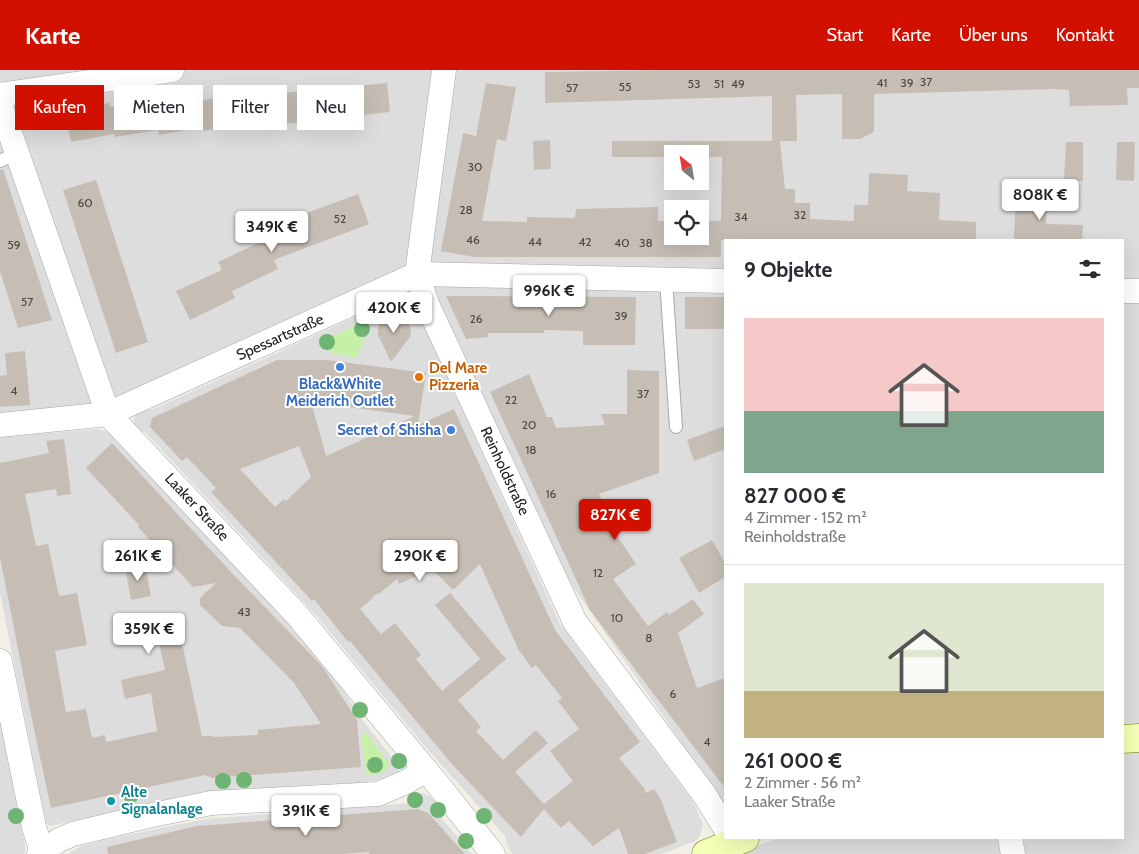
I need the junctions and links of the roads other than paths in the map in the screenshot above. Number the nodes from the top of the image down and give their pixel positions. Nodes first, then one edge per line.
1 (172, 70) edge
2 (444, 70) edge
3 (0, 95) edge
4 (0, 104) edge
5 (9, 157) edge
6 (417, 274) junction
7 (666, 280) junction
8 (724, 281) edge
9 (1124, 291) edge
10 (1139, 291) edge
11 (108, 414) junction
12 (0, 426) edge
13 (676, 427) dead end
14 (0, 661) edge
15 (1139, 738) edge
16 (1124, 739) edge
17 (426, 770) junction
18 (724, 822) edge
19 (729, 839) edge
20 (1010, 839) edge
21 (41, 853) edge
22 (493, 854) edge
23 (706, 854) edge
24 (1013, 854) edge

1 - 3 street
2 - 6 street, Reinholdstraße
4 - 5 street, Laaker Straße
5 - 11 street, Laaker Straße
6 - 7 street, Spessartstraße
6 - 11 street, Spessartstraße
6 - 18 street, Reinholdstraße
7 - 8 street, Spessartstraße
7 - 13 lane
9 - 10 street
11 - 12 street, Spessartstraße
11 - 17 street, Laaker Straße
14 - 21 street
15 - 16 main road
17 - 21 street
17 - 22 street, Laaker Straße
19 - 23 main road
20 - 24 street

